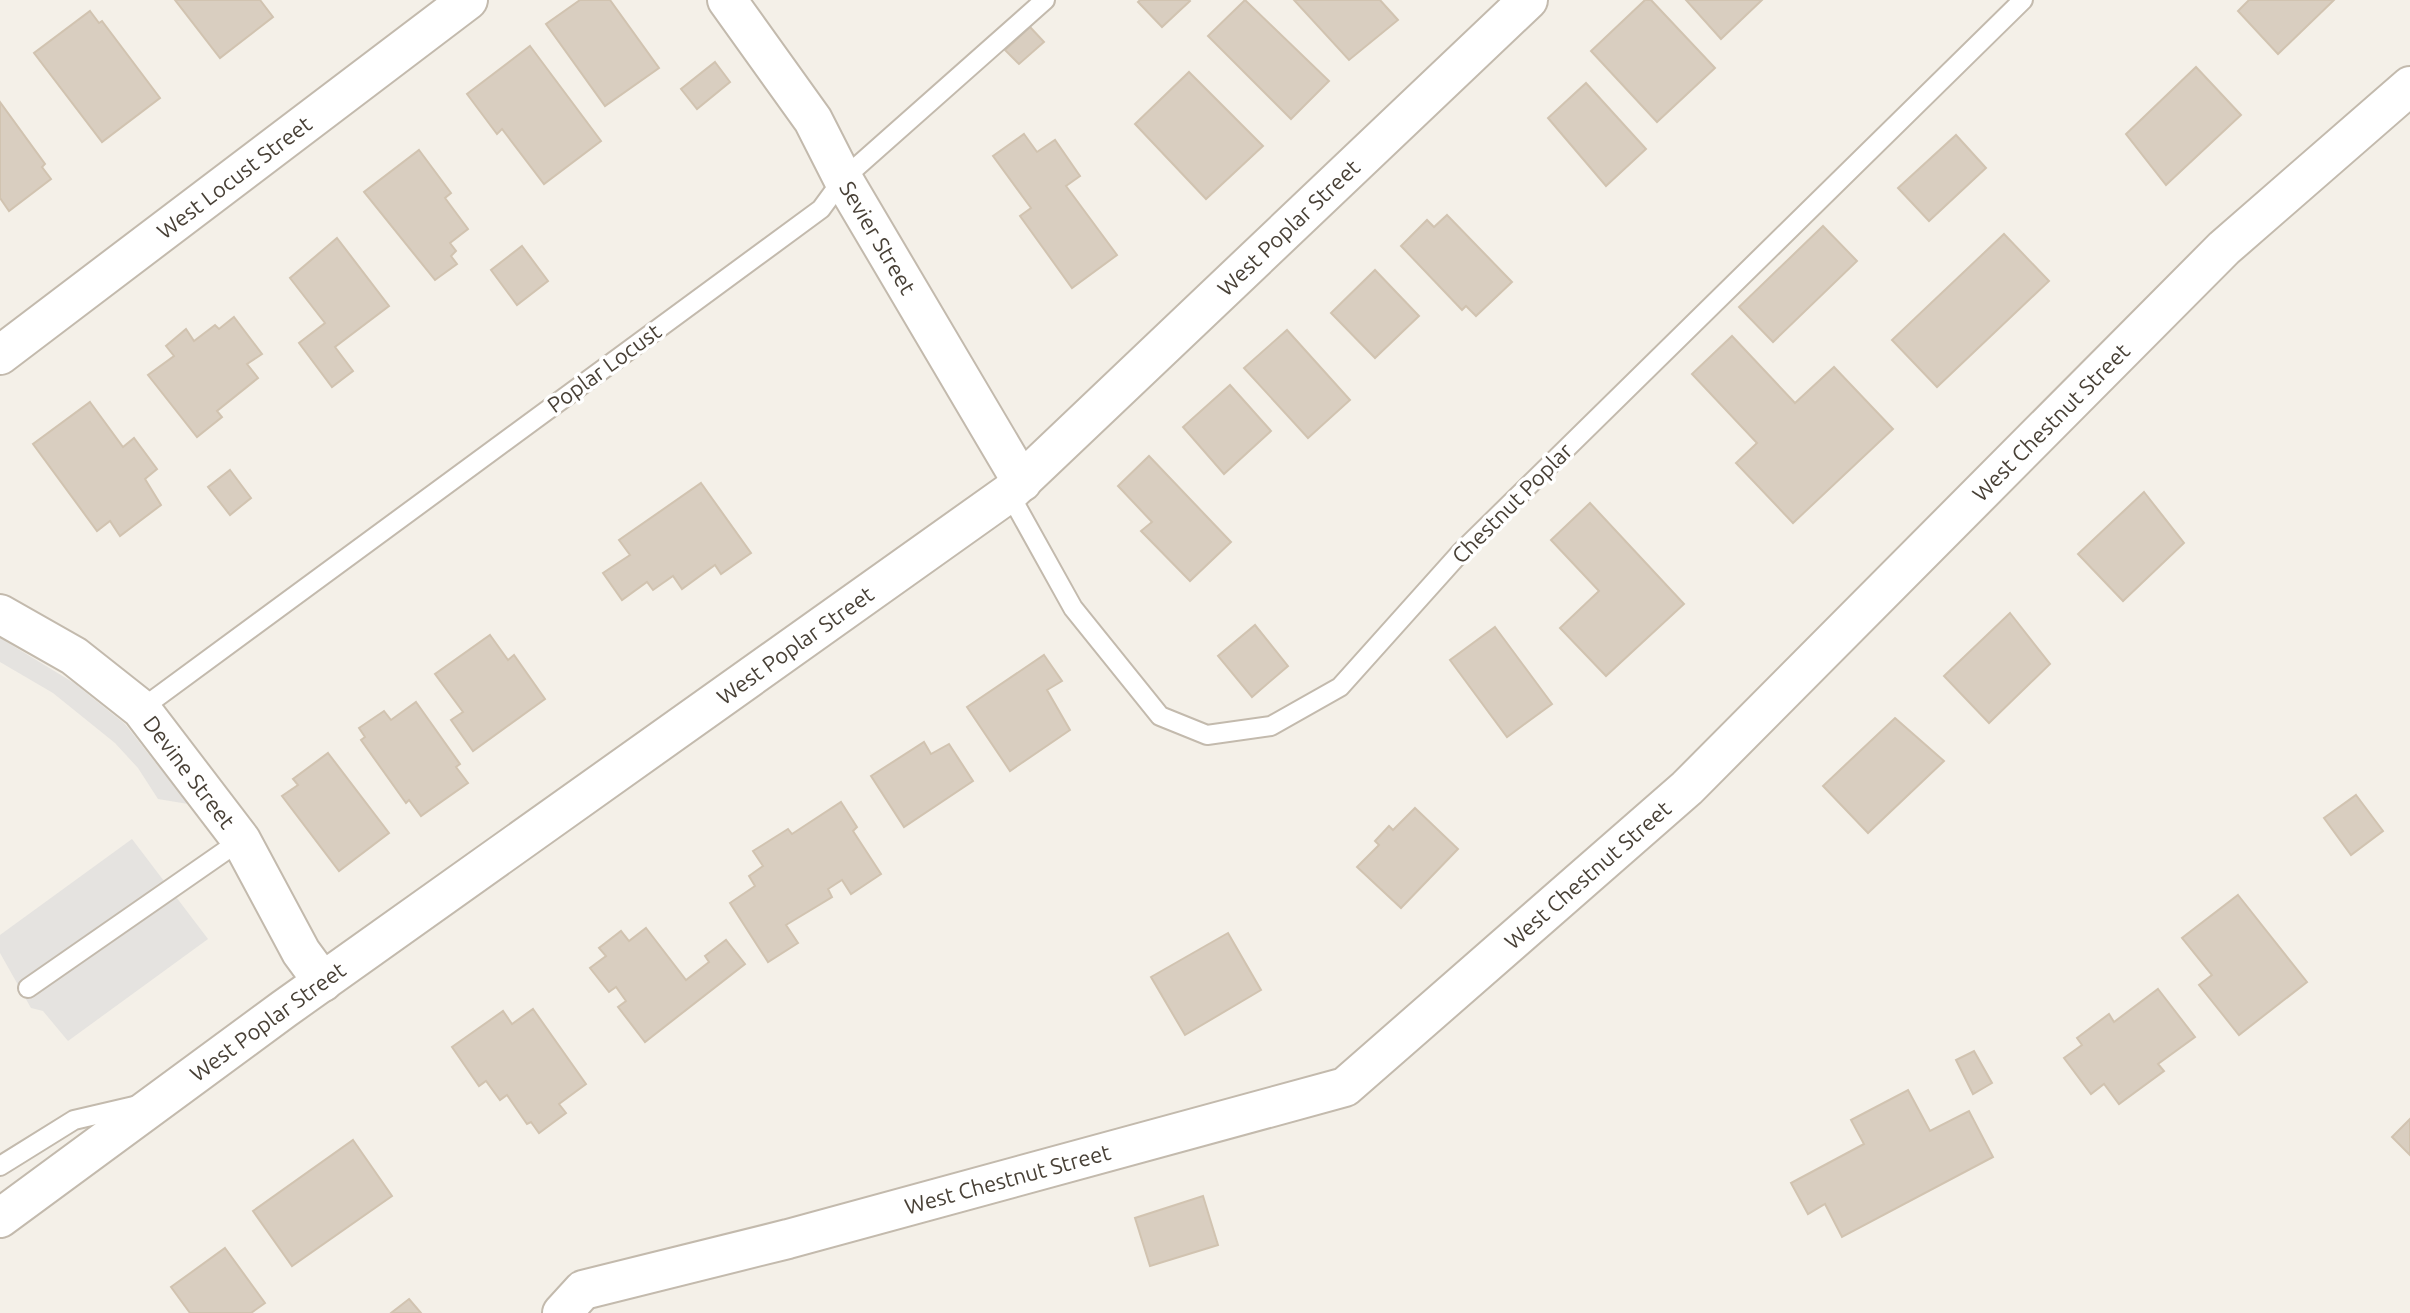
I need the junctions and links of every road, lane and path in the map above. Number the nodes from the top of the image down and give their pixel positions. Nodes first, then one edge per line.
1 (468, 0) edge
2 (727, 0) edge
3 (1045, 0) edge
4 (1528, 0) edge
5 (2023, 0) edge
6 (2410, 86) edge
7 (843, 179) junction
8 (0, 355) edge
9 (1016, 488) junction
10 (0, 614) edge
11 (141, 709) junction
12 (241, 840) junction
13 (323, 982) junction
14 (28, 988) dead end
15 (160, 1100) junction
16 (0, 1166) edge
17 (0, 1218) edge
18 (562, 1313) edge

1 - 8 street, West Locust Street
2 - 7 street, Sevier Street
3 - 7 lane, Poplar Locust
4 - 9 street, West Poplar Street
5 - 9 lane, Chestnut Poplar
6 - 18 street, West Chestnut Street
7 - 9 street, Sevier Street
7 - 11 lane, Poplar Locust
9 - 13 street, West Poplar Street
10 - 11 street, Devine Street
11 - 12 street, Devine Street
12 - 13 street, Devine Street
12 - 14 lane
13 - 15 street, West Poplar Street
15 - 16 lane
15 - 17 street, West Poplar Street

